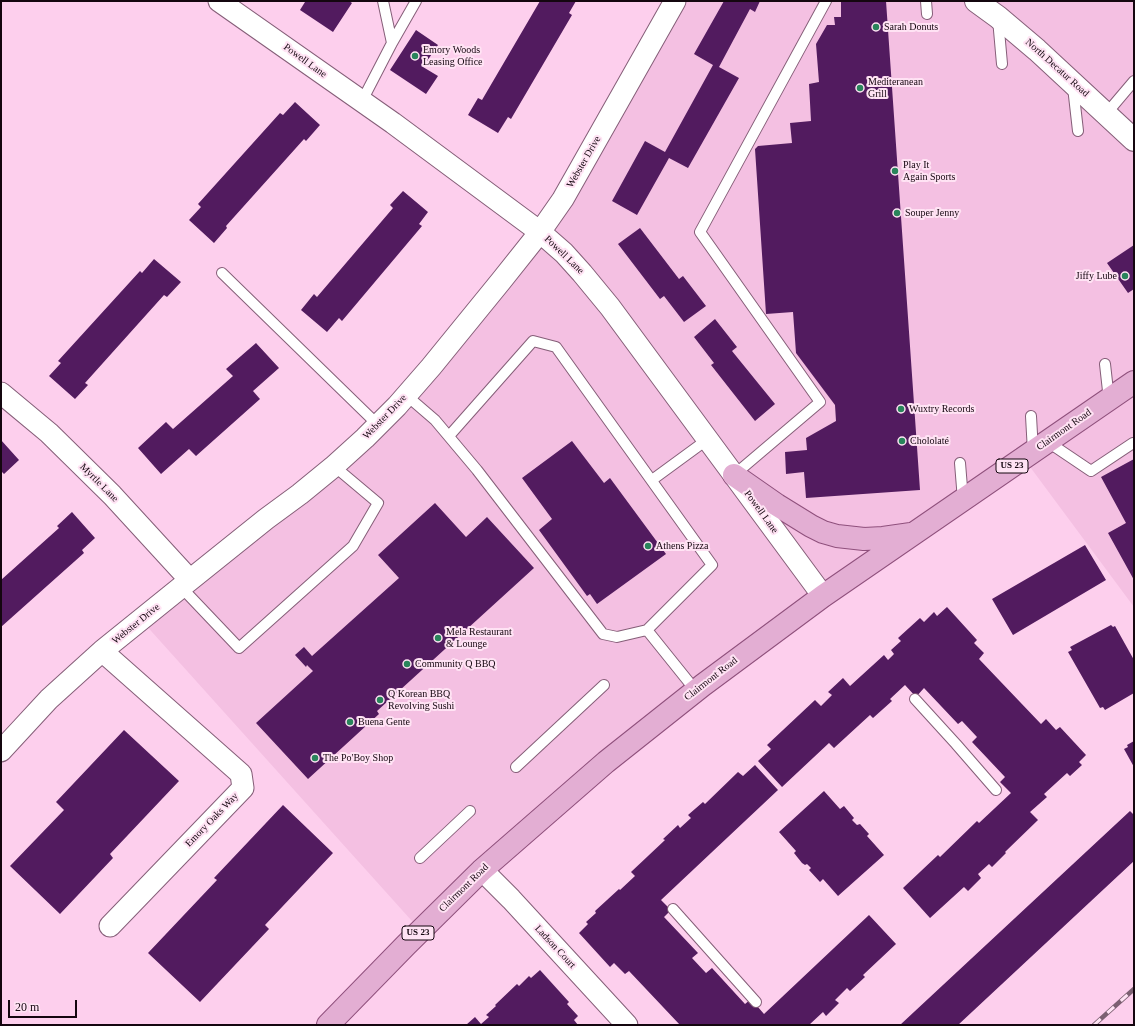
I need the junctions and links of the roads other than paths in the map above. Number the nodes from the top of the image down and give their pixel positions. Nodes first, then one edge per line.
1 (219, 1) edge
2 (384, 1) edge
3 (416, 1) edge
4 (675, 1) edge
5 (826, 1) edge
6 (926, 1) edge
7 (976, 1) edge
8 (927, 14) dead end
9 (998, 17) junction
10 (392, 43) junction
11 (1002, 64) dead end
12 (1134, 81) edge
13 (1072, 82) junction
14 (362, 101) junction
15 (1106, 114) junction
16 (1078, 131) dead end
17 (1134, 140) edge
18 (540, 232) junction
19 (222, 273) dead end
20 (1104, 364) dead end
21 (1134, 382) edge
22 (1, 393) edge
23 (406, 395) junction
24 (1109, 400) junction
25 (1031, 416) dead end
26 (378, 425) junction
27 (449, 436) junction
28 (708, 439) junction
29 (1133, 443) dead end
30 (1040, 447) junction
31 (960, 463) dead end
32 (334, 466) junction
33 (734, 475) junction
34 (652, 480) junction
35 (963, 500) junction
36 (916, 533) junction
37 (186, 583) junction
38 (823, 596) junction
39 (648, 630) junction
40 (102, 651) junction
41 (604, 685) dead end
42 (696, 691) junction
43 (915, 699) dead end
44 (1, 751) edge
45 (516, 767) dead end
46 (996, 790) dead end
47 (470, 811) dead end
48 (420, 858) dead end
49 (482, 870) junction
50 (673, 909) dead end
51 (110, 926) dead end
52 (756, 1002) dead end
53 (328, 1025) edge
54 (628, 1025) edge

1 - 14 street, Powell Lane
2 - 10 lane
3 - 10 lane
4 - 18 street, Webster Drive
5 - 33 lane
6 - 8 lane
7 - 9 main road, North Decatur Road
9 - 11 lane
9 - 13 main road, North Decatur Road
10 - 14 lane
12 - 15 lane
13 - 15 main road, North Decatur Road
13 - 16 lane
14 - 18 street, Powell Lane
15 - 17 main road, North Decatur Road
18 - 23 street, Webster Drive
18 - 28 street, Powell Lane
19 - 26 lane
20 - 24 lane
21 - 24 main road, Clairmont Road / US 23
22 - 37 street, Myrtle Lane
23 - 26 street, Webster Drive
23 - 27 lane
24 - 30 main road, Clairmont Road / US 23
25 - 30 lane
26 - 32 street, Webster Drive
27 - 34 lane
27 - 39 lane
28 - 33 street, Powell Lane
28 - 34 lane
29 - 30 lane
30 - 35 main road, Clairmont Road / US 23
31 - 35 lane
32 - 37 street, Webster Drive
32 - 37 lane
33 - 36 main road
33 - 38 street, Powell Lane
34 - 39 lane
35 - 36 main road, Clairmont Road / US 23
36 - 38 main road, Clairmont Road / US 23
37 - 40 street, Webster Drive
38 - 42 main road, Clairmont Road / US 23
39 - 42 lane
40 - 44 street, Webster Drive
40 - 51 street, Emory Oaks Way
41 - 45 lane
42 - 49 main road, Clairmont Road / US 23
43 - 46 lane
47 - 48 lane
49 - 53 main road, Clairmont Road / US 23
49 - 54 street, Ladson Court
50 - 52 lane

